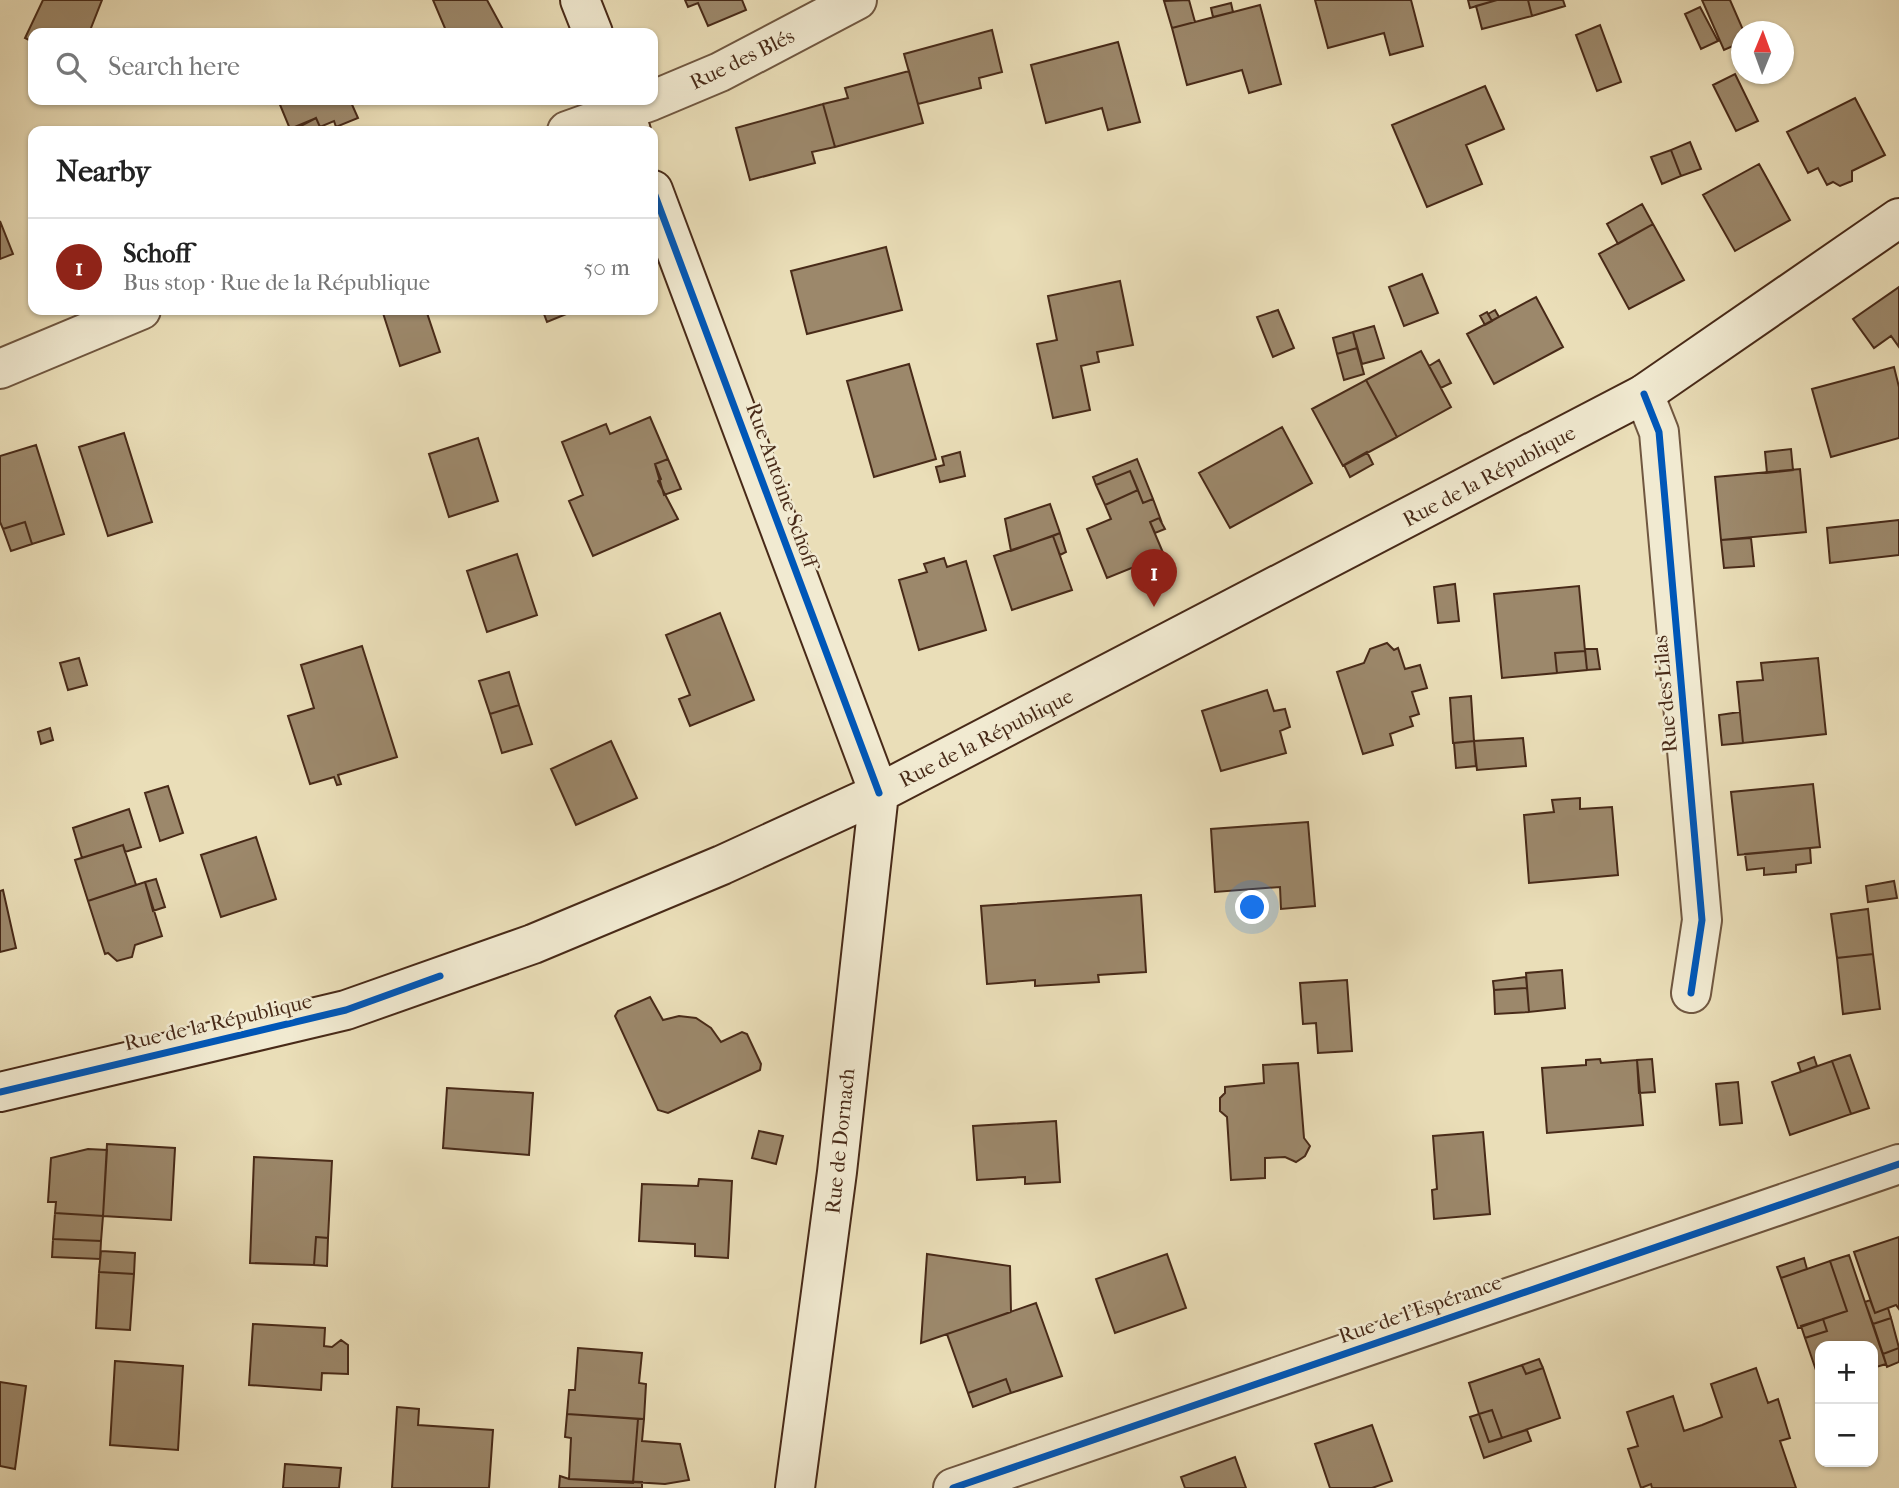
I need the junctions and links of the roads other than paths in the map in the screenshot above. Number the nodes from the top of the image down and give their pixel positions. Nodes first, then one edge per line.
1 (580, 0) edge
2 (857, 0) edge
3 (591, 28) edge
4 (658, 99) edge
5 (645, 105) edge
6 (625, 114) edge
7 (584, 126) edge
8 (658, 203) edge
9 (1899, 218) edge
10 (129, 315) edge
11 (0, 369) edge
12 (1644, 394) junction
13 (879, 793) junction
14 (1690, 993) dead end
15 (0, 1092) edge
16 (1899, 1164) edge
17 (795, 1488) edge
18 (953, 1488) edge

1 - 3 main road
2 - 4 main road, Rue des Blés
5 - 6 main road, Rue des Blés
6 - 7 main road, Rue des Blés
8 - 13 main road, Rue Antoine Schoff
9 - 12 main road, Rue de la République
10 - 11 main road
12 - 13 main road, Rue de la République
12 - 14 main road, Rue des Lilas
13 - 15 main road, Rue de la République
13 - 17 main road, Rue de Dornach
16 - 18 main road, Rue de l'Espérance

